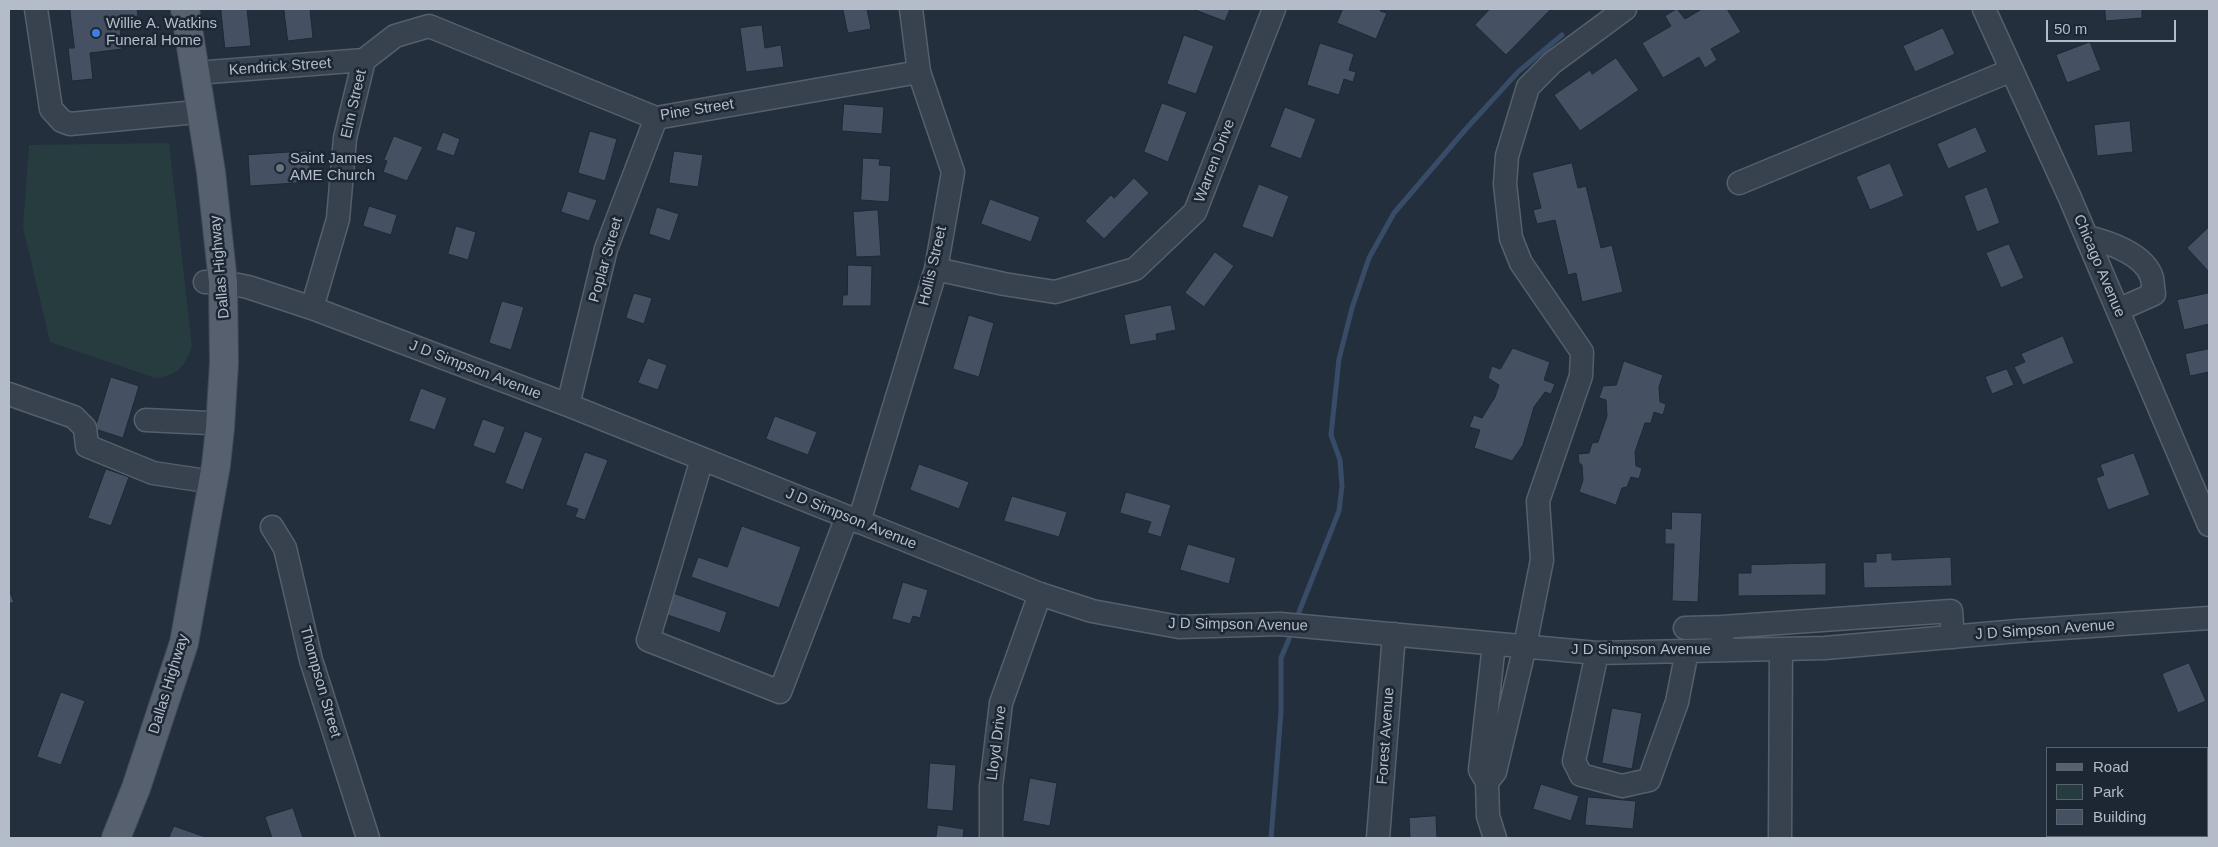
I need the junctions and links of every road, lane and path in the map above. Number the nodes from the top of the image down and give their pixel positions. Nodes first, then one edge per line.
1 (36, 9) edge
2 (173, 9) edge
3 (185, 9) edge
4 (911, 9) edge
5 (1274, 9) edge
6 (1625, 9) edge
7 (1984, 9) edge
8 (429, 26) joint
9 (364, 60) junction
10 (2012, 70) junction
11 (919, 72) junction
12 (196, 73) junction
13 (186, 113) junction
14 (656, 118) junction
15 (1740, 183) dead end
16 (2087, 237) junction
17 (936, 269) junction
18 (214, 282) junction
19 (312, 308) junction
20 (2118, 310) junction
21 (9, 394) edge
22 (568, 405) junction
23 (146, 420) dead end
24 (208, 422) junction
25 (702, 459) junction
26 (209, 481) junction
27 (853, 519) junction
28 (2209, 525) edge
29 (272, 527) dead end
30 (1040, 594) junction
31 (2209, 618) edge
32 (1722, 627) junction
33 (1685, 628) dead end
34 (1394, 634) junction
35 (1953, 637) junction
36 (1494, 644) junction
37 (1525, 646) junction
38 (1781, 649) junction
39 (1723, 650) junction
40 (1687, 651) junction
41 (1597, 653) junction
42 (1487, 782) junction
43 (116, 838) edge
44 (368, 838) edge
45 (991, 838) edge
46 (1378, 838) edge
47 (1495, 838) edge
48 (1780, 838) edge

1 - 13 street
2 - 13 main road, Dallas Highway
3 - 12 main road, Dallas Highway
4 - 11 street, Hollis Street
5 - 17 street, Warren Drive
6 - 37 street
7 - 10 street, Chicago Avenue
8 - 9 street, Elm Street
8 - 14 street, Pine Street
9 - 12 street, Kendrick Street
9 - 19 street, Elm Street
10 - 15 street
10 - 16 street, Chicago Avenue
11 - 14 street, Pine Street
11 - 17 street, Hollis Street
12 - 18 main road, Dallas Highway
13 - 18 main road, Dallas Highway
14 - 22 street, Poplar Street
16 - 20 street, Chicago Avenue
16 - 20 street
17 - 27 street, Hollis Street
18 - 19 street, J D Simpson Avenue
18 - 24 main road, Dallas Highway
18 - 26 main road, Dallas Highway
19 - 22 street, J D Simpson Avenue
20 - 28 street, Chicago Avenue
21 - 26 street
22 - 25 street, J D Simpson Avenue
23 - 24 street
24 - 26 main road, Dallas Highway
25 - 27 street, J D Simpson Avenue
25 - 27 street, Hollis Street
26 - 43 main road, Dallas Highway
27 - 30 street, J D Simpson Avenue
29 - 44 street, Thompson Street
30 - 34 street, J D Simpson Avenue
30 - 45 street, Lloyd Drive
31 - 35 street, J D Simpson Avenue
32 - 33 street
32 - 35 street
32 - 39 street
34 - 36 street, J D Simpson Avenue
34 - 46 street, Forest Avenue
35 - 38 street, J D Simpson Avenue
36 - 37 street, J D Simpson Avenue
36 - 42 street
37 - 41 street, J D Simpson Avenue
37 - 42 street
38 - 39 street, J D Simpson Avenue
38 - 48 street
39 - 40 street, J D Simpson Avenue
40 - 41 street, J D Simpson Avenue
40 - 41 street
42 - 47 street

